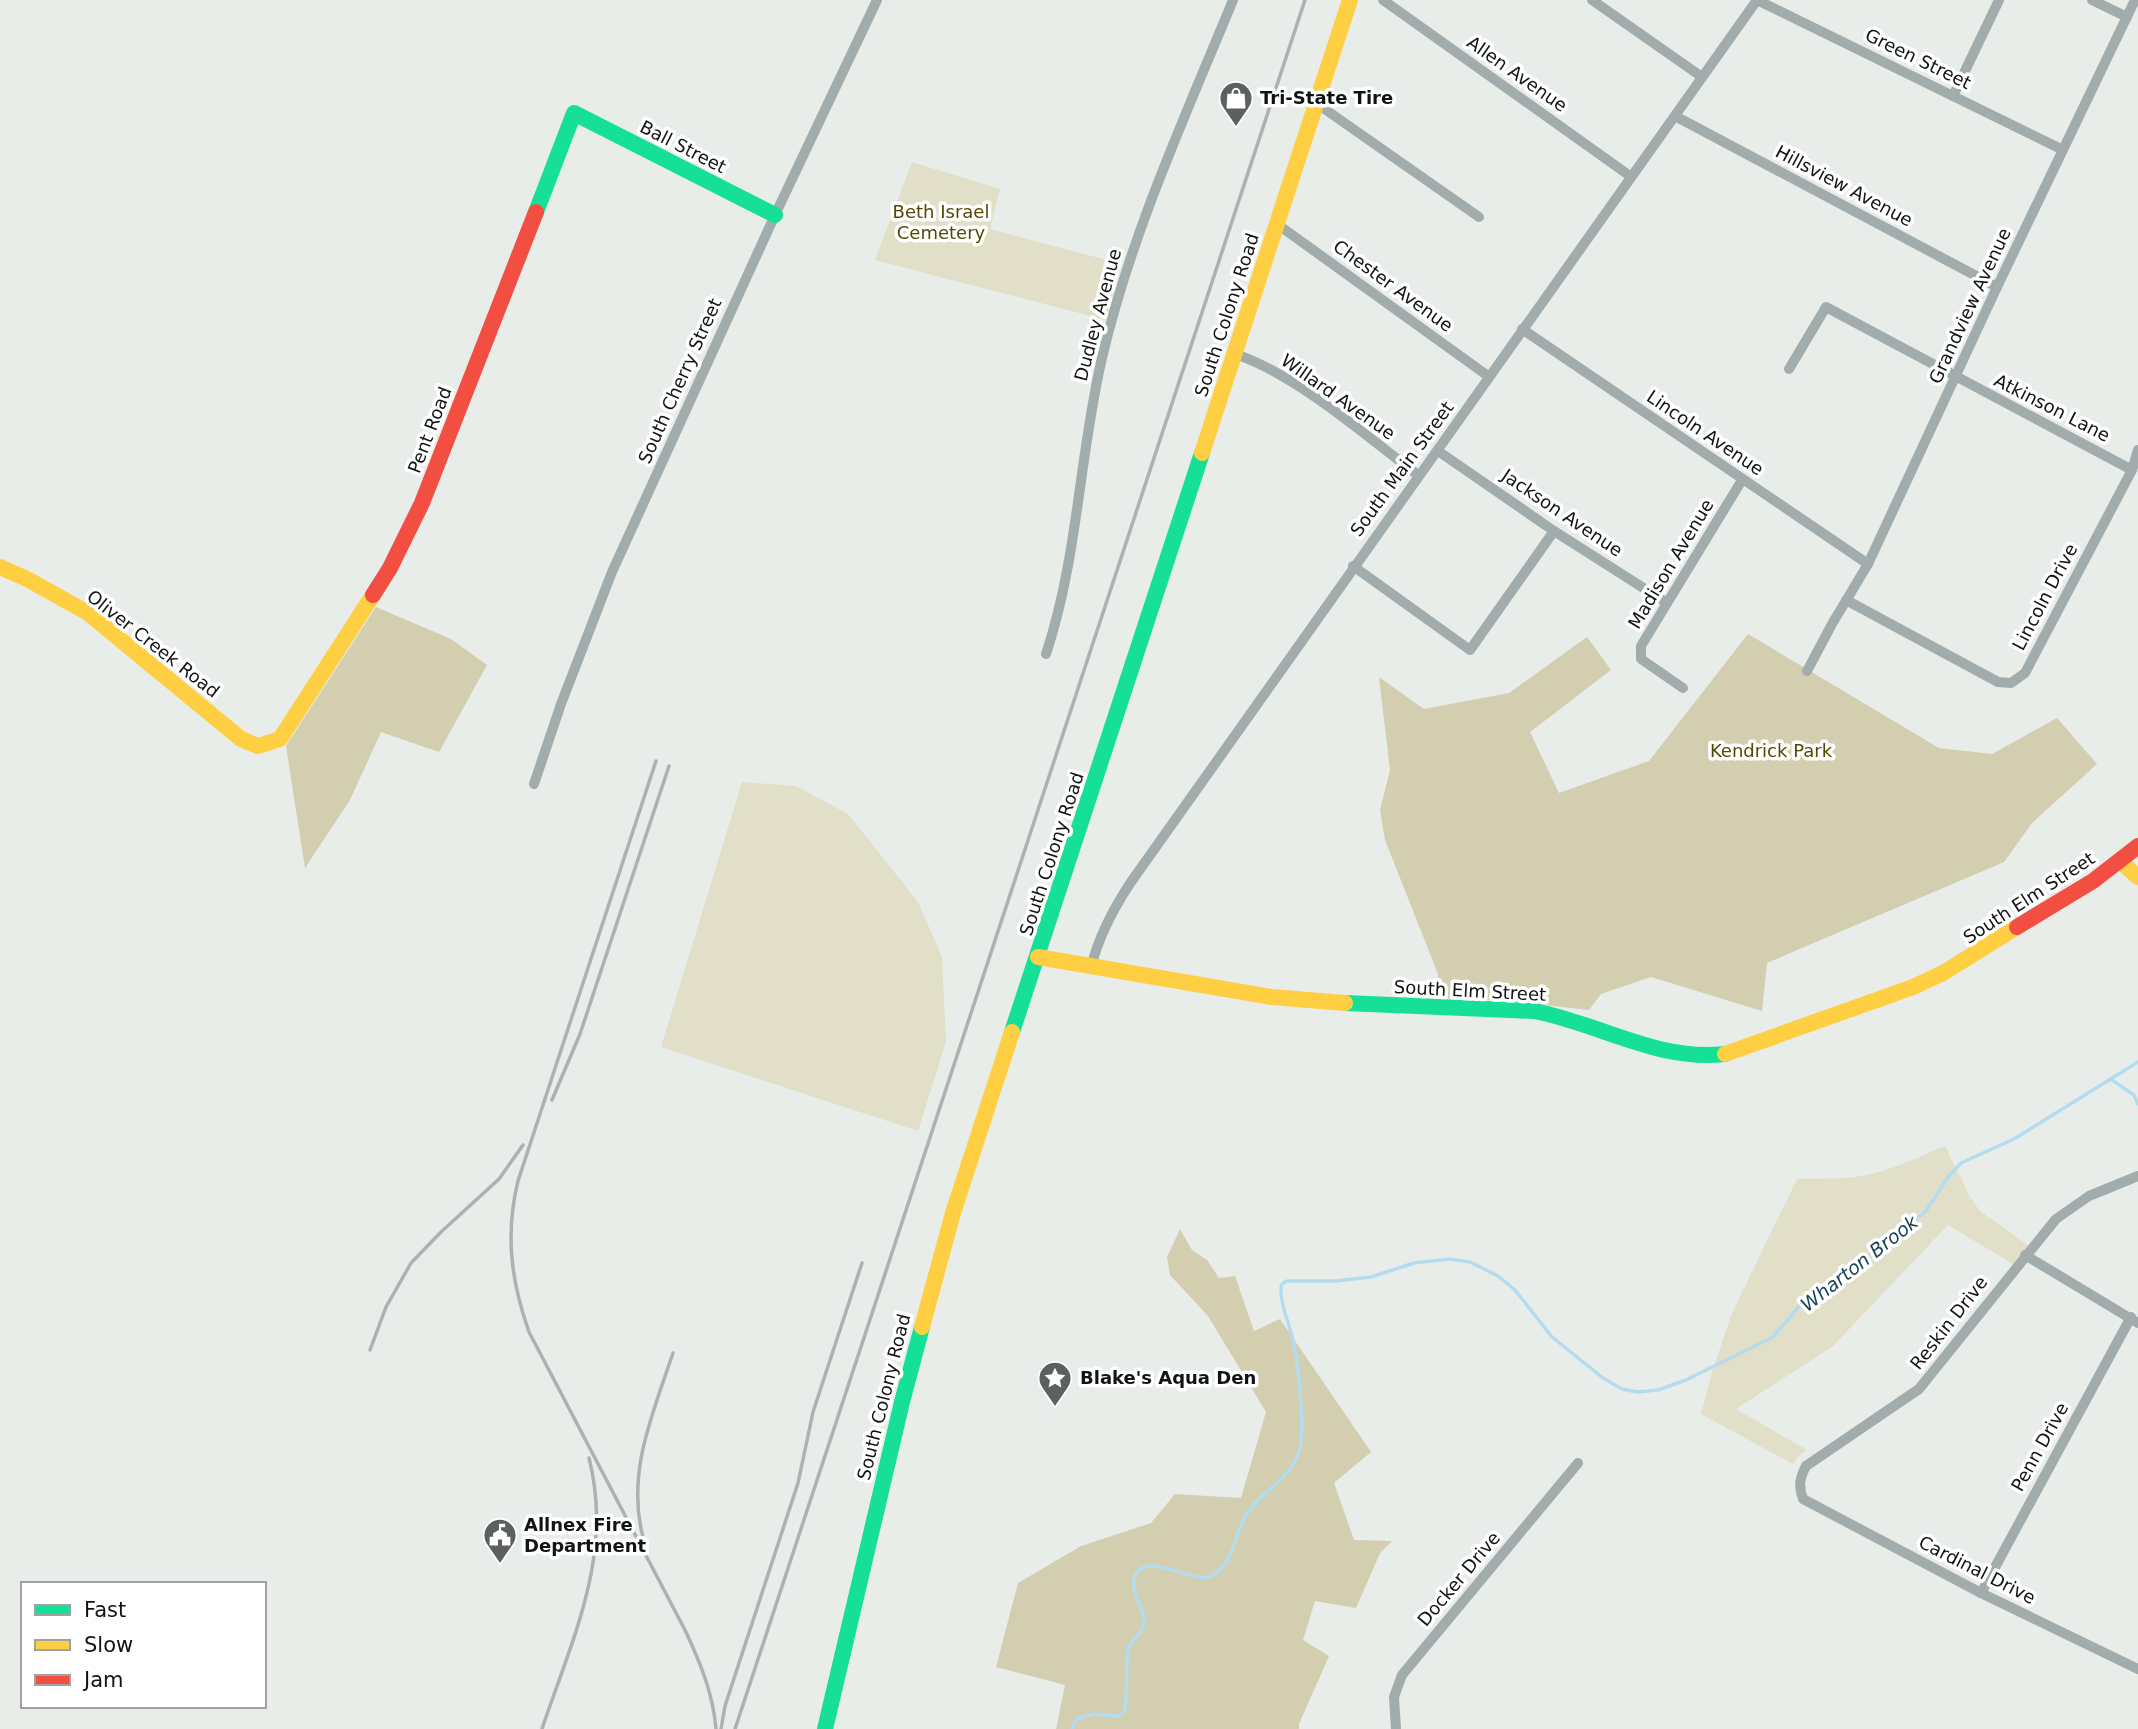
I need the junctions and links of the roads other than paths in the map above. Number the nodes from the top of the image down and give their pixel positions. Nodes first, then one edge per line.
1 (877, 0) edge
2 (1233, 0) edge
3 (1349, 0) edge
4 (1383, 0) edge
5 (1592, 0) edge
6 (1757, 0) edge
7 (1999, 0) edge
8 (2092, 0) edge
9 (2135, 0) edge
10 (2127, 17) junction
11 (1702, 78) junction
12 (1953, 96) junction
13 (1316, 103) junction
14 (574, 113) joint
15 (1675, 116) junction
16 (2063, 150) junction
17 (1630, 176) junction
18 (775, 215) junction
19 (1479, 217) dead end
20 (1277, 224) junction
21 (1997, 287) junction
22 (1522, 329) junction
23 (1235, 354) junction
24 (1788, 369) dead end
25 (1488, 376) junction
26 (1956, 378) junction
27 (2138, 450) edge
28 (1438, 451) junction
29 (2132, 470) junction
30 (1418, 475) junction
31 (1742, 480) junction
32 (1554, 531) junction
33 (1868, 564) junction
34 (1353, 566) junction
35 (0, 567) edge
36 (1846, 600) junction
37 (1667, 603) junction
38 (1046, 654) dead end
39 (1807, 671) dead end
40 (1683, 688) dead end
41 (280, 739) joint
42 (534, 784) dead end
43 (2138, 846) edge
44 (2120, 861) junction
45 (2138, 877) edge
46 (1038, 957) junction
47 (1091, 967) junction
48 (2138, 1176) edge
49 (2025, 1255) junction
50 (2134, 1320) edge
51 (1578, 1463) dead end
52 (1802, 1499) joint
53 (1981, 1593) junction
54 (2138, 1669) edge
55 (825, 1729) edge
56 (1396, 1729) edge

1 - 18 street, South Cherry Street
2 - 38 street, Dudley Avenue
3 - 13 main road, South Colony Road
4 - 17 street, Allen Avenue
5 - 11 street
6 - 11 street, South Main Street
6 - 12 street, Green Street
7 - 12 street
8 - 10 street
9 - 10 street, Grandview Avenue
10 - 16 street, Grandview Avenue
11 - 15 street, South Main Street
12 - 16 street, Green Street
13 - 19 street
13 - 20 main road, South Colony Road
14 - 18 main road, Ball Street
14 - 41 main road, Pent Road
15 - 17 street, South Main Street
15 - 21 street, Hillsview Avenue
16 - 21 street, Grandview Avenue
17 - 22 street, South Main Street
18 - 42 street, South Cherry Street
20 - 23 main road, South Colony Road
20 - 25 street, Chester Avenue
21 - 26 street, Grandview Avenue
22 - 25 street, South Main Street
22 - 31 street, Lincoln Avenue
23 - 30 street, Willard Avenue
23 - 46 main road, South Colony Road
24 - 26 street, Atkinson Lane
25 - 28 street, South Main Street
26 - 29 street, Atkinson Lane
26 - 33 street, Grandview Avenue
27 - 29 street
28 - 30 street, South Main Street
28 - 32 street, Jackson Avenue
29 - 36 street, Lincoln Drive
30 - 34 street, South Main Street
31 - 33 street, Lincoln Avenue
31 - 37 street, Madison Avenue
32 - 34 street
32 - 37 street, Jackson Avenue
33 - 36 street, Grandview Avenue
34 - 47 street, South Main Street
35 - 41 main road, Oliver Creek Road
36 - 39 street, Grandview Avenue
37 - 40 street, Madison Avenue
43 - 44 main road, South Elm Street
44 - 45 main road
44 - 47 main road, South Elm Street
46 - 47 main road, South Elm Street
46 - 55 main road, South Colony Road
48 - 49 street, Reskin Drive
49 - 50 street
49 - 52 street, Reskin Drive
50 - 53 street, Penn Drive
51 - 56 street, Docker Drive
52 - 53 street, Cardinal Drive
53 - 54 street, Cardinal Drive

